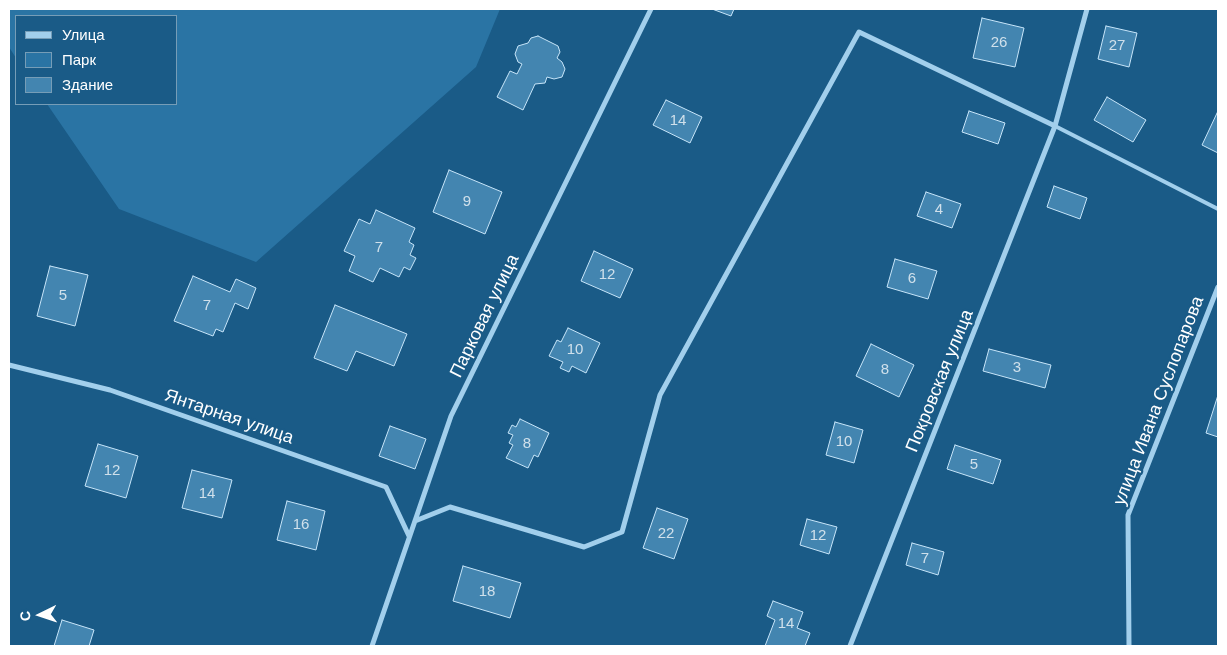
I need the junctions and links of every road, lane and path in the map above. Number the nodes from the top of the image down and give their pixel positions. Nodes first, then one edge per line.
1 (652, 9) edge
2 (1087, 9) edge
3 (1055, 126) junction
4 (1218, 209) edge
5 (1218, 287) edge
6 (9, 365) edge
7 (415, 521) junction
8 (410, 537) junction
9 (372, 646) edge
10 (850, 646) edge
11 (1129, 646) edge

1 - 7 street, Парковая улица
2 - 3 street, Покровская улица
3 - 4 lane
3 - 7 street
3 - 10 street, Покровская улица
5 - 11 street, улица Ивана Суслопарова
6 - 8 street, Янтарная улица
7 - 8 street, Парковая улица
8 - 9 street, Парковая улица

